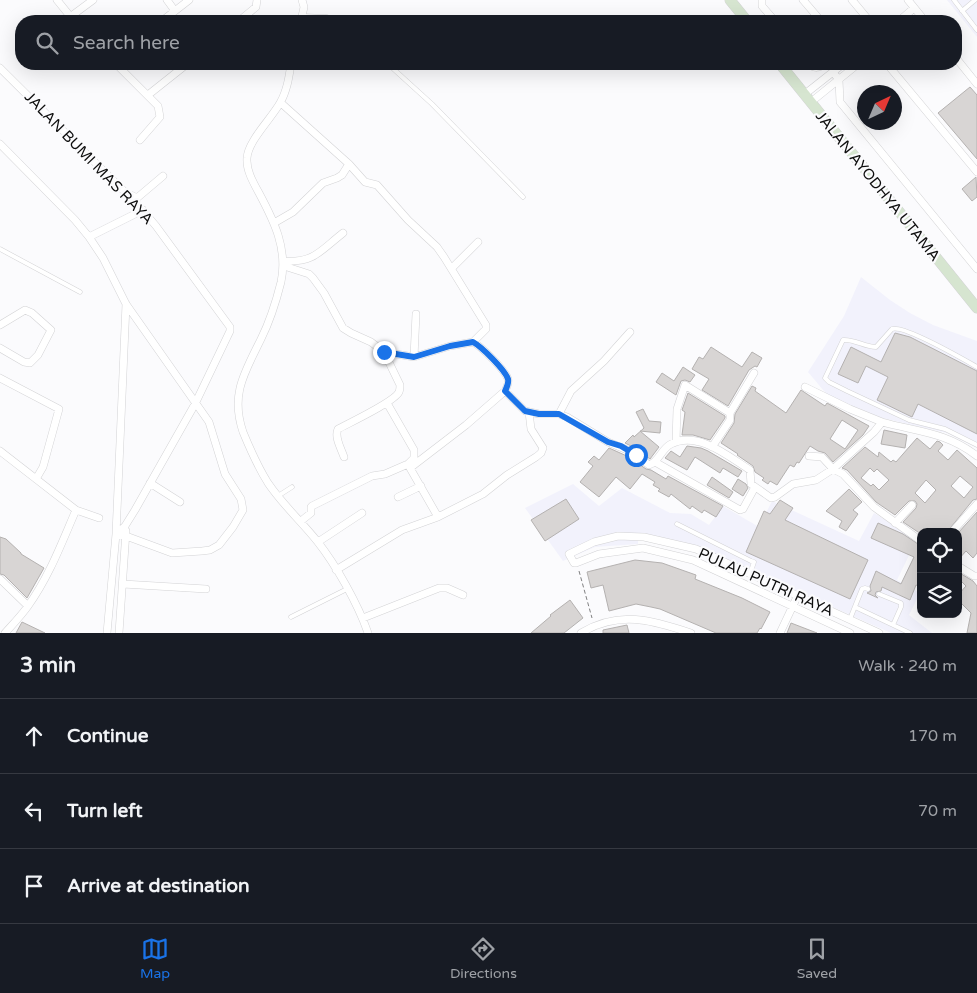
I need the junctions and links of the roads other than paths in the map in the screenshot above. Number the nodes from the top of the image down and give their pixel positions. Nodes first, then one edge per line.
1 (57, 0) edge
2 (93, 0) edge
3 (167, 0) edge
4 (189, 0) edge
5 (257, 0) edge
6 (302, 0) edge
7 (762, 0) edge
8 (803, 0) edge
9 (852, 0) edge
10 (908, 0) edge
11 (954, 0) edge
12 (975, 0) edge
13 (733, 1) edge
14 (914, 8) junction
15 (175, 11) junction
16 (962, 11) junction
17 (69, 15) edge
18 (77, 15) edge
19 (170, 15) edge
20 (246, 15) edge
21 (302, 15) edge
22 (743, 15) edge
23 (770, 15) edge
24 (816, 15) edge
25 (864, 15) edge
26 (906, 15) edge
27 (920, 15) edge
28 (977, 30) edge
29 (962, 65) edge
30 (0, 68) edge
31 (122, 70) edge
32 (179, 70) edge
33 (290, 70) edge
34 (395, 70) edge
35 (785, 70) edge
36 (836, 70) edge
37 (851, 70) edge
38 (892, 70) edge
39 (833, 72) junction
40 (839, 80) junction
41 (977, 84) edge
42 (148, 95) junction
43 (808, 98) junction
44 (281, 102) junction
45 (140, 140) dead end
46 (0, 144) edge
47 (349, 164) junction
48 (977, 172) edge
49 (163, 176) dead end
50 (523, 197) dead end
51 (140, 205) junction
52 (274, 223) junction
53 (342, 233) dead end
54 (89, 236) junction
55 (478, 242) dead end
56 (0, 249) edge
57 (284, 264) junction
58 (452, 268) junction
59 (977, 269) edge
60 (80, 292) dead end
61 (126, 304) junction
62 (977, 308) edge
63 (416, 314) dead end
64 (0, 325) edge
65 (630, 332) dead end
66 (473, 342) junction
67 (0, 348) edge
68 (384, 352) junction
69 (414, 357) junction
70 (977, 367) edge
71 (754, 372) dead end
72 (0, 378) edge
73 (805, 387) dead end
74 (505, 391) junction
75 (387, 403) junction
76 (195, 404) junction
77 (529, 412) junction
78 (730, 413) junction
79 (559, 414) junction
80 (882, 422) junction
81 (676, 442) junction
82 (977, 445) edge
83 (712, 447) junction
84 (0, 451) edge
85 (809, 456) dead end
86 (977, 456) edge
87 (344, 457) dead end
88 (655, 462) junction
89 (409, 466) junction
90 (833, 469) junction
91 (36, 479) junction
92 (150, 483) junction
93 (421, 486) junction
94 (292, 487) dead end
95 (755, 487) junction
96 (278, 496) junction
97 (398, 497) dead end
98 (180, 502) dead end
99 (977, 504) edge
100 (912, 505) dead end
101 (76, 510) junction
102 (362, 513) dead end
103 (438, 517) junction
104 (99, 518) dead end
105 (301, 521) junction
106 (895, 523) junction
107 (678, 524) dead end
108 (125, 526) junction
109 (956, 528) edge
110 (116, 534) junction
111 (126, 536) junction
112 (644, 537) junction
113 (917, 538) edge
114 (318, 542) junction
115 (643, 548) junction
116 (962, 568) edge
117 (336, 570) junction
118 (750, 574) junction
119 (977, 576) edge
120 (0, 580) edge
121 (123, 584) junction
122 (206, 589) dead end
123 (347, 589) junction
124 (868, 590) dead end
125 (879, 594) dead end
126 (463, 595) dead end
127 (797, 597) junction
128 (28, 606) junction
129 (793, 607) junction
130 (855, 607) junction
131 (291, 616) dead end
132 (363, 618) junction
133 (850, 619) junction
134 (893, 625) junction
135 (595, 629) edge
136 (5, 633) edge
137 (107, 633) edge
138 (119, 633) edge
139 (368, 633) edge
140 (581, 633) edge
141 (691, 633) edge
142 (780, 633) edge
143 (850, 633) edge
144 (879, 633) edge
145 (910, 633) edge

1 - 17 street
2 - 18 street
3 - 15 street
4 - 15 street
5 - 20 street
6 - 21 street
7 - 23 street
8 - 24 street
9 - 25 street
10 - 14 street
11 - 16 lane
12 - 16 lane
13 - 22 street
14 - 26 street
14 - 27 street
15 - 19 street
16 - 28 lane
29 - 41 street
30 - 51 street, JALAN BUMI MAS RAYA
31 - 42 street
32 - 42 street
33 - 44 street
34 - 50 lane
35 - 43 street, JALAN AYODHYA UTAMA
36 - 39 street
37 - 40 street
38 - 48 street
39 - 40 street
39 - 43 street
40 - 43 street
40 - 59 street
42 - 45 street
43 - 62 street, JALAN AYODHYA UTAMA
44 - 47 street
44 - 52 street
46 - 54 street
47 - 52 street
47 - 58 street
49 - 51 street
51 - 54 street
51 - 76 street, JALAN BUMI MAS RAYA
52 - 57 street
53 - 57 street
54 - 61 street
55 - 58 street
56 - 60 lane
57 - 68 street
57 - 96 street
58 - 66 street
61 - 76 street
61 - 110 street
63 - 69 street
64 - 67 street
65 - 79 street
66 - 69 street
66 - 74 street
68 - 69 street
68 - 75 street
70 - 82 lane
71 - 78 street
72 - 91 street
73 - 80 street
74 - 77 street
74 - 89 street
75 - 87 street
75 - 89 street
76 - 92 street, JALAN BUMI MAS RAYA
76 - 111 street
77 - 79 street
77 - 103 street
78 - 81 street
78 - 83 street
79 - 88 street
80 - 86 street
80 - 90 street
81 - 83 street
81 - 88 street
83 - 95 street
84 - 91 street
85 - 90 street
88 - 95 street
89 - 93 street
89 - 105 street
90 - 95 street
90 - 106 street
91 - 101 street
92 - 98 street
92 - 108 street, JALAN BUMI MAS RAYA
93 - 97 street
93 - 103 street
94 - 96 lane
96 - 105 street
99 - 109 street
100 - 106 street
101 - 104 street
101 - 128 street
102 - 114 street
103 - 117 street
105 - 114 street
106 - 113 street
107 - 118 lane
108 - 110 street, JALAN BUMI MAS RAYA
108 - 111 street
110 - 111 street
110 - 137 street
111 - 121 street
112 - 115 street
112 - 115 street, PULAU PUTRI RAYA
112 - 118 street, PULAU PUTRI RAYA
114 - 117 street
115 - 129 street, PULAU PUTRI RAYA
116 - 119 street
117 - 123 street
118 - 127 street, PULAU PUTRI RAYA
120 - 128 street
121 - 122 street
121 - 138 street
123 - 131 lane
123 - 132 street
124 - 130 lane
125 - 134 lane
126 - 132 street
127 - 129 street
127 - 133 street, PULAU PUTRI RAYA
128 - 136 street
129 - 142 street
129 - 143 street, PULAU PUTRI RAYA
130 - 133 lane
130 - 134 lane
132 - 139 street
133 - 144 street, PULAU PUTRI RAYA
134 - 145 lane
135 - 140 street
135 - 141 street

